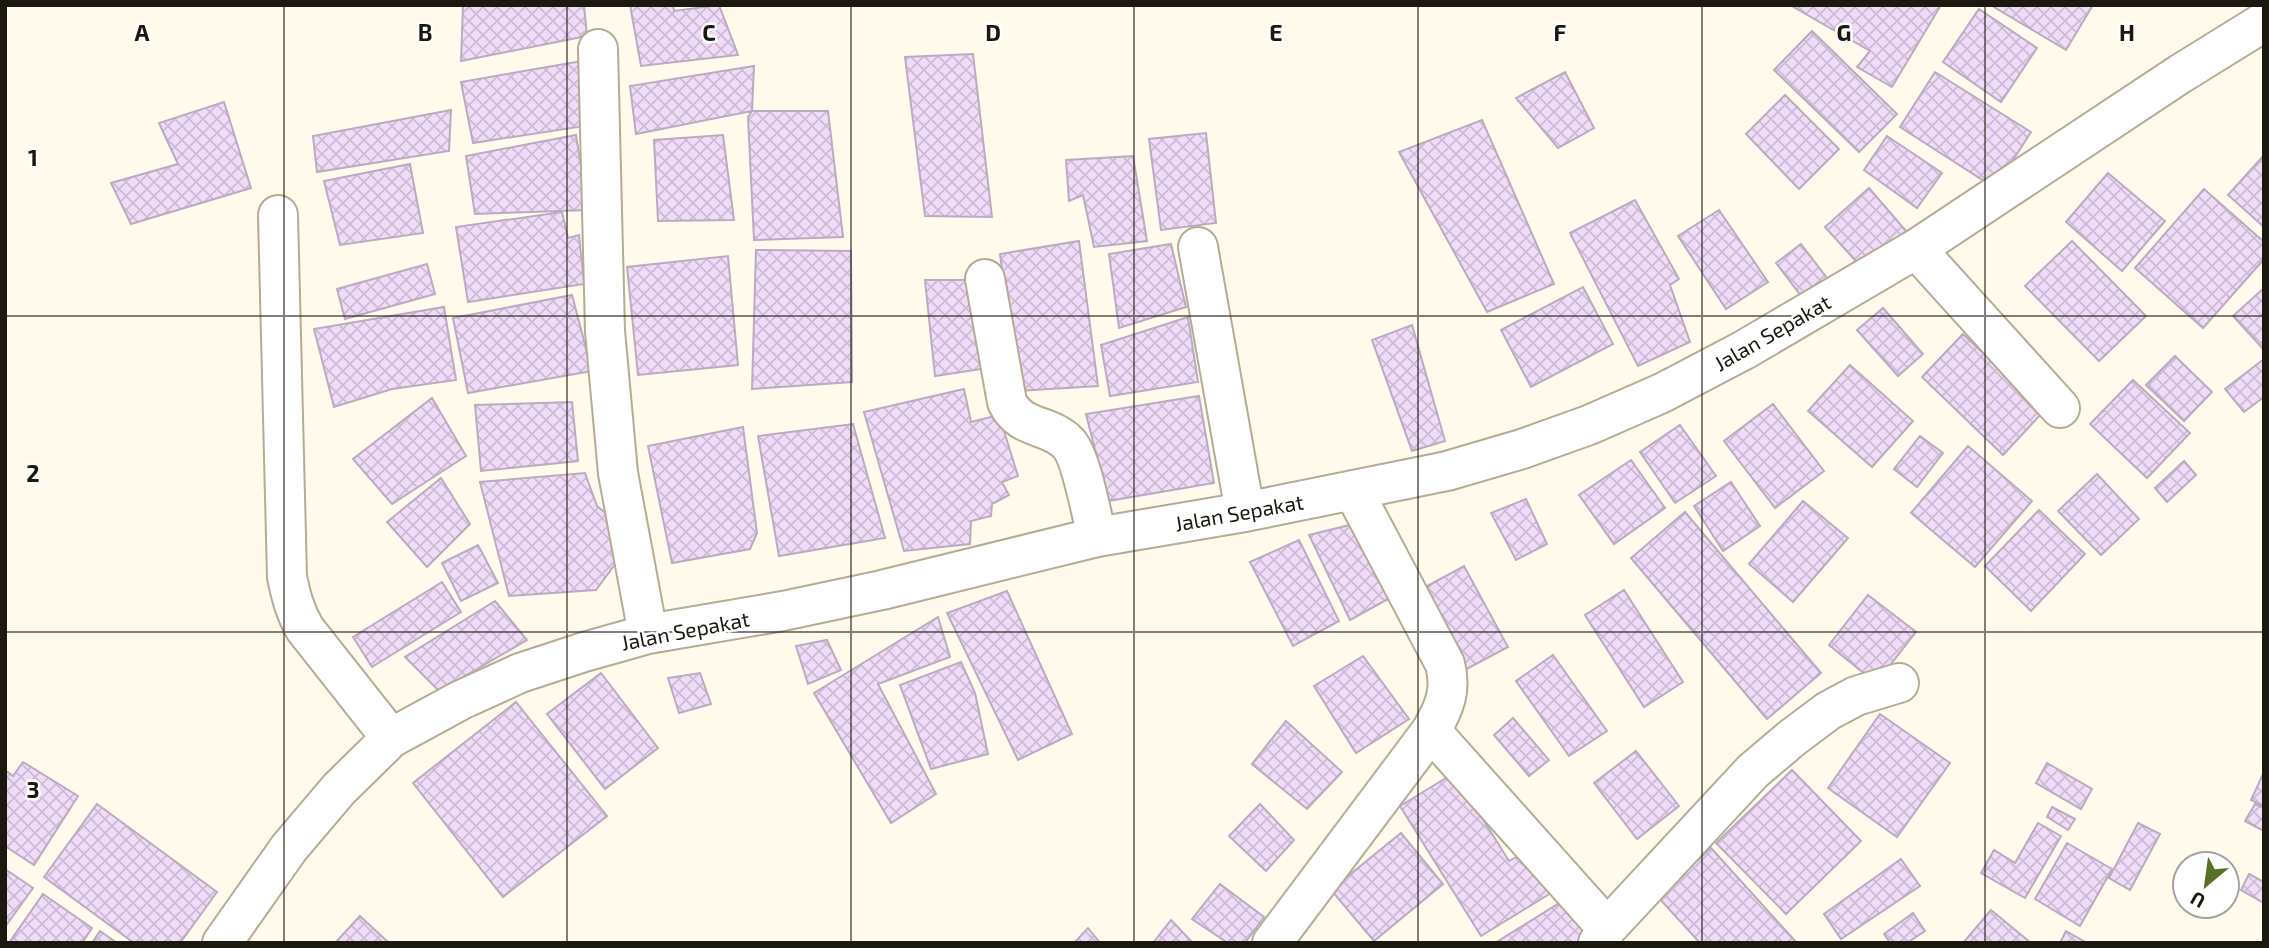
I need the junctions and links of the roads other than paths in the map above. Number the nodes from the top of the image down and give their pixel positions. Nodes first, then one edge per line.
1 (2264, 22) edge
2 (598, 49) dead end
3 (278, 215) dead end
4 (1198, 247) dead end
5 (1916, 249) junction
6 (985, 279) dead end
7 (2060, 408) dead end
8 (1353, 489) junction
9 (1245, 512) junction
10 (1097, 537) junction
11 (648, 634) junction
12 (1899, 683) dead end
13 (1431, 731) junction
14 (391, 738) junction
15 (1602, 936) edge
16 (222, 943) edge
17 (1272, 943) edge

1 - 5 street, Jalan Sepakat
2 - 11 street
3 - 14 street
4 - 9 street
5 - 7 street
5 - 8 street, Jalan Sepakat
6 - 10 street
8 - 9 street, Jalan Sepakat
8 - 13 street
9 - 10 street, Jalan Sepakat
10 - 11 street, Jalan Sepakat
11 - 14 street, Jalan Sepakat
12 - 15 street
13 - 15 street
13 - 17 street
14 - 16 street, Jalan Sepakat

